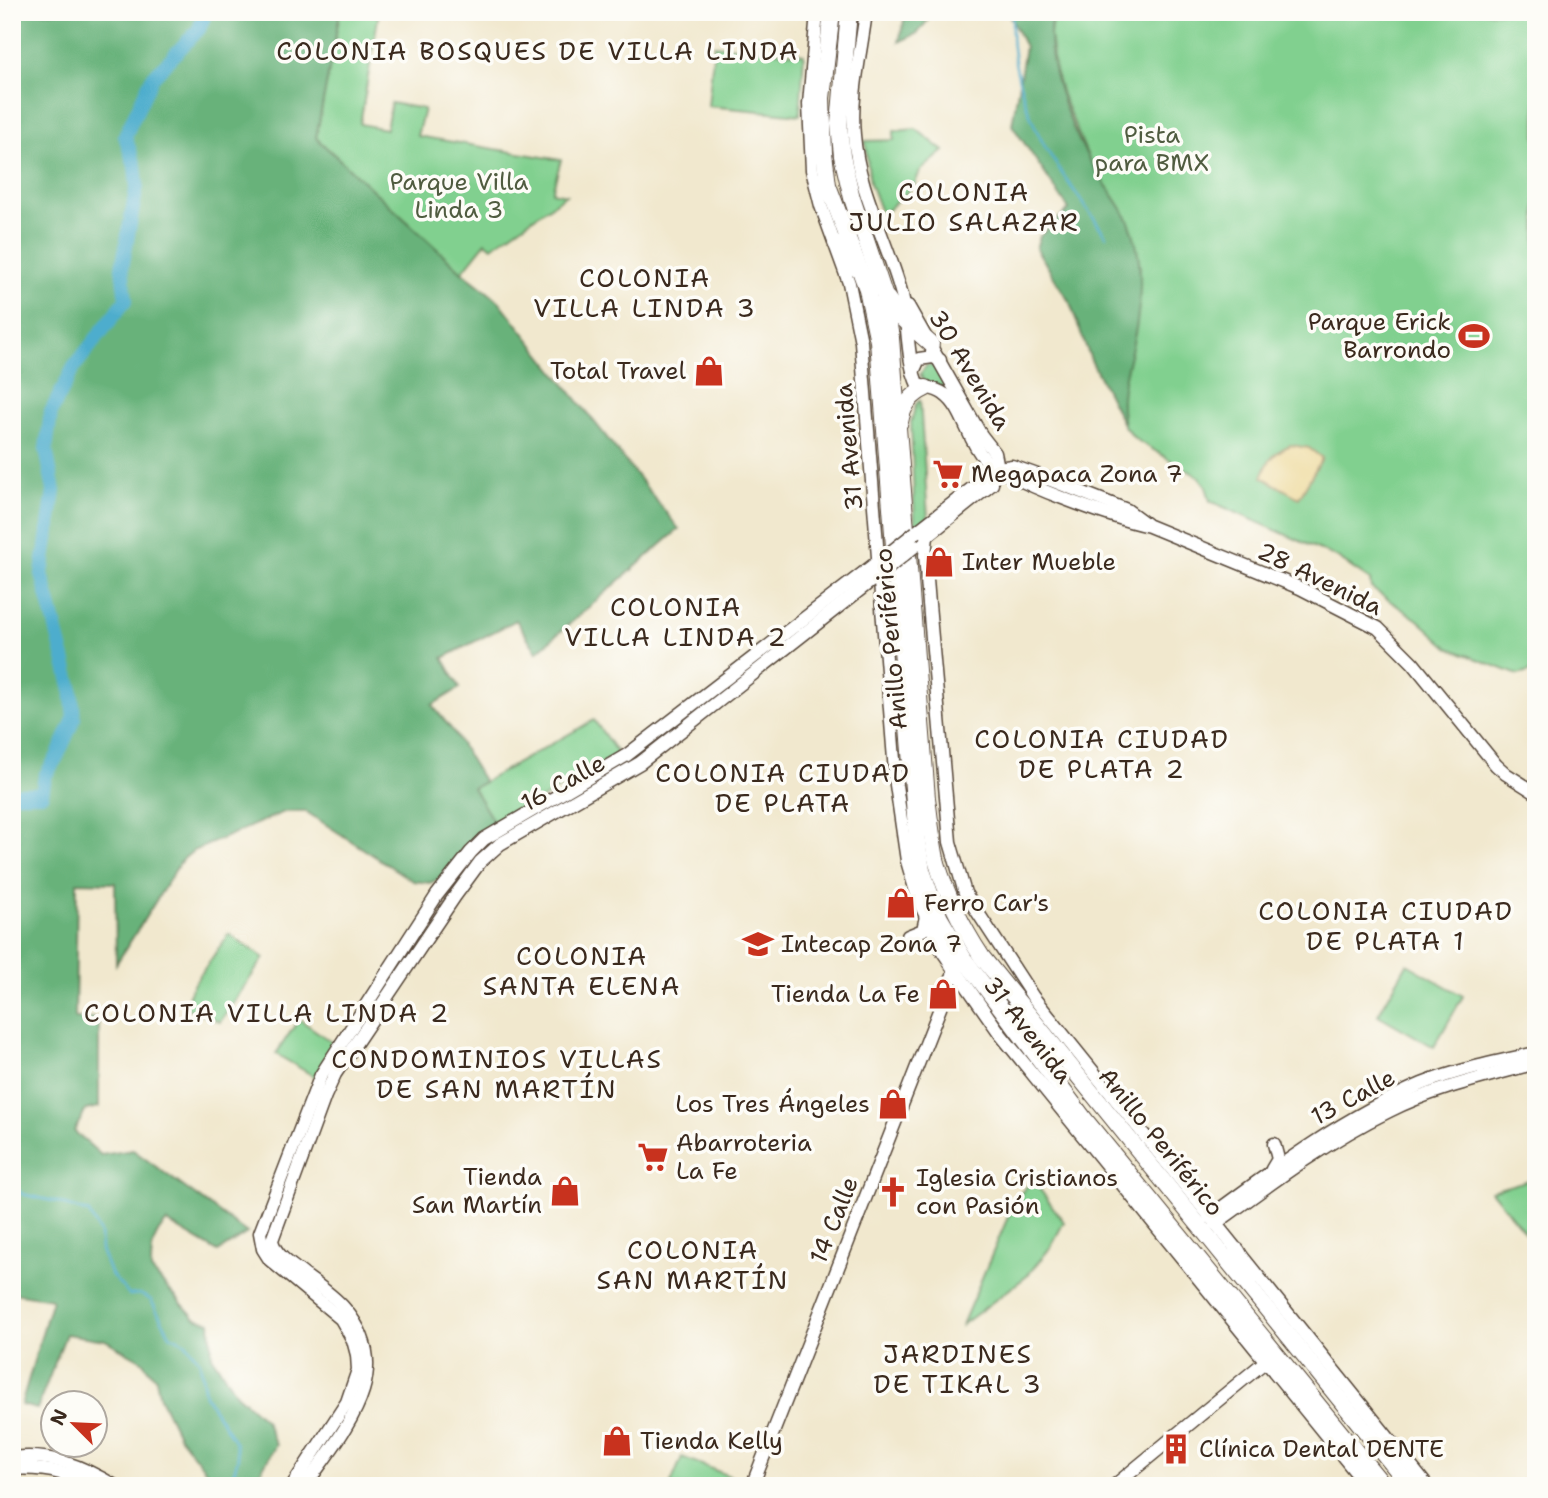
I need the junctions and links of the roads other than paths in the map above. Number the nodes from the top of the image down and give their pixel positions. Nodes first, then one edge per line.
1 (817, 12) edge
2 (832, 12) edge
3 (849, 12) edge
4 (866, 12) edge
5 (836, 243) junction
6 (867, 289) junction
7 (884, 294) junction
8 (901, 294) junction
9 (908, 323) junction
10 (931, 344) junction
11 (940, 360) junction
12 (913, 372) junction
13 (926, 388) junction
14 (898, 435) junction
15 (988, 443) junction
16 (984, 457) junction
17 (1004, 471) junction
18 (1043, 477) junction
19 (973, 487) junction
20 (987, 488) joint
21 (1149, 526) junction
22 (922, 534) junction
23 (884, 564) junction
24 (1536, 793) edge
25 (933, 917) junction
26 (908, 936) dead end
27 (956, 970) junction
28 (1534, 1056) edge
29 (1049, 1091) junction
30 (1086, 1121) junction
31 (1274, 1144) dead end
32 (1270, 1173) junction
33 (1212, 1221) junction
34 (1237, 1251) junction
35 (1270, 1313) junction
36 (1267, 1360) junction
37 (12, 1458) edge
38 (316, 1459) junction
39 (12, 1469) edge
40 (307, 1477) edge
41 (92, 1486) edge
42 (115, 1486) edge
43 (292, 1486) edge
44 (752, 1486) edge
45 (1114, 1486) edge
46 (1367, 1486) edge
47 (1384, 1486) edge
48 (1410, 1486) edge
49 (1427, 1486) edge

1 - 5 street, 31 Avenida
2 - 6 highway, Anillo Periférico
3 - 7 highway, Anillo Periférico
4 - 8 street, 30 Avenida
5 - 6 highway
5 - 23 street, 31 Avenida
6 - 25 highway, Anillo Periférico
7 - 9 highway
7 - 14 highway, Anillo Periférico
8 - 9 street, 30 Avenida
8 - 10 street, 30 Avenida
9 - 10 highway
9 - 12 street, 30 Avenida
10 - 11 street, 30 Avenida
11 - 12 street
11 - 15 street, 30 Avenida
12 - 13 street, 30 Avenida
13 - 14 highway
13 - 16 street, 30 Avenida
14 - 35 highway, Anillo Periférico
15 - 17 street, 30 Avenida
15 - 18 street
16 - 17 street, 30 Avenida
16 - 19 street
17 - 18 street, 28 Avenida
17 - 19 street, 16 Calle
17 - 20 street, 30 Avenida
17 - 21 street, 28 Avenida
18 - 21 street, 28 Avenida
19 - 22 street, 16 Calle
20 - 22 street, 16 Calle
21 - 24 street, 28 Avenida
22 - 23 street, 16 Calle, bridge
22 - 23 street, 16 Calle, bridge
22 - 33 street, 31 Avenida
23 - 25 street, 31 Avenida
23 - 38 street, 16 Calle
23 - 38 street, 16 Calle
25 - 26 street
25 - 27 highway
25 - 30 highway, Anillo Periférico
27 - 29 street, 31 Avenida
27 - 44 street, 14 Calle
28 - 32 street, 13 Calle
28 - 33 street, 13 Calle
29 - 30 highway
29 - 36 street, 31 Avenida
30 - 47 highway, Anillo Periférico
31 - 32 street
32 - 33 street, 13 Calle
33 - 34 street, 31 Avenida
34 - 35 highway
34 - 49 street, 31 Avenida
35 - 48 highway, Anillo Periférico
36 - 45 street
36 - 46 street, 31 Avenida
37 - 42 street
38 - 40 street
39 - 41 street
40 - 43 street

